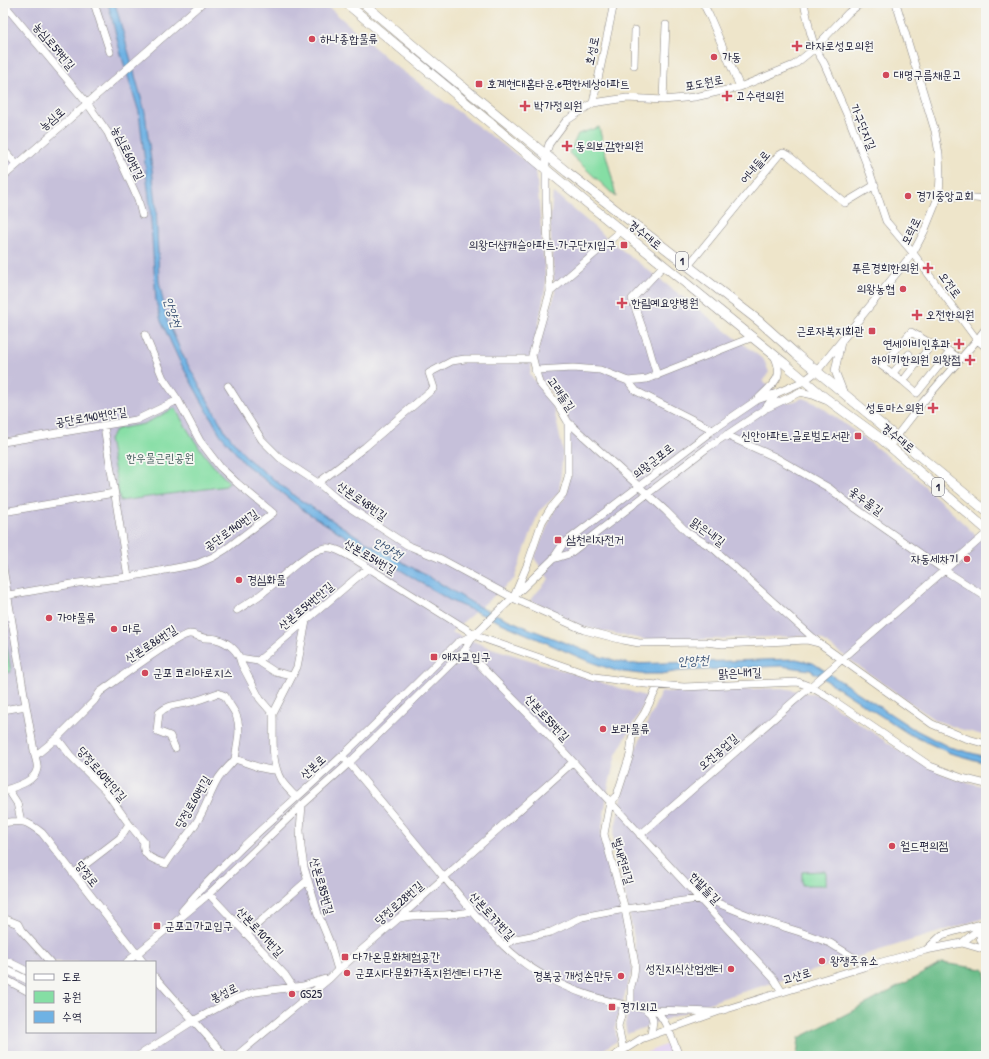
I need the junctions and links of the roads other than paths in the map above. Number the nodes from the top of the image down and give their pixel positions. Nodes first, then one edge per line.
1 (3, 3) edge
2 (94, 3) edge
3 (202, 3) edge
4 (346, 3) edge
5 (363, 3) edge
6 (614, 3) edge
7 (703, 3) edge
8 (804, 3) edge
9 (861, 3) edge
10 (896, 3) edge
11 (666, 25) dead end
12 (635, 30) dead end
13 (815, 48) junction
14 (110, 52) dead end
15 (634, 65) dead end
16 (740, 87) junction
17 (663, 100) junction
18 (88, 103) junction
19 (593, 103) junction
20 (3, 149) edge
21 (546, 154) junction
22 (16, 164) junction
23 (546, 169) junction
24 (3, 177) edge
25 (875, 185) junction
26 (939, 194) junction
27 (986, 199) edge
28 (142, 215) dead end
29 (621, 230) junction
30 (913, 253) junction
31 (664, 266) junction
32 (688, 266) junction
33 (550, 292) junction
34 (986, 328) edge
35 (145, 335) dead end
36 (753, 337) junction
37 (842, 340) junction
38 (977, 340) junction
39 (932, 344) junction
40 (986, 347) edge
41 (950, 352) junction
42 (773, 353) junction
43 (909, 354) dead end
44 (532, 359) junction
45 (960, 359) junction
46 (535, 370) junction
47 (817, 371) junction
48 (892, 374) junction
49 (657, 376) junction
50 (628, 381) junction
51 (804, 381) junction
52 (902, 381) junction
53 (228, 386) dead end
54 (777, 393) junction
55 (844, 394) junction
56 (178, 400) junction
57 (758, 400) junction
58 (834, 404) junction
59 (764, 410) junction
60 (568, 422) junction
61 (104, 426) junction
62 (713, 430) junction
63 (726, 435) junction
64 (896, 437) junction
65 (3, 442) edge
66 (889, 446) junction
67 (318, 483) junction
68 (638, 487) junction
69 (114, 493) junction
70 (647, 494) junction
71 (3, 512) edge
72 (986, 512) edge
73 (986, 529) edge
74 (986, 534) edge
75 (553, 559) junction
76 (3, 568) edge
77 (368, 568) junction
78 (944, 570) junction
79 (128, 577) junction
80 (5, 595) edge
81 (986, 597) edge
82 (511, 600) junction
83 (237, 610) dead end
84 (306, 621) junction
85 (476, 633) junction
86 (819, 643) junction
87 (465, 650) junction
88 (240, 658) junction
89 (258, 661) junction
90 (841, 661) junction
91 (292, 676) junction
92 (659, 684) junction
93 (811, 687) junction
94 (26, 706) junction
95 (3, 710) edge
96 (273, 714) junction
97 (57, 738) junction
98 (986, 744) edge
99 (176, 748) dead end
100 (35, 756) junction
101 (342, 756) junction
102 (235, 759) junction
103 (573, 762) junction
104 (349, 763) junction
105 (277, 770) junction
106 (986, 784) edge
107 (5, 790) edge
108 (296, 797) junction
109 (610, 802) junction
110 (302, 805) junction
111 (21, 820) junction
112 (3, 823) edge
113 (130, 824) junction
114 (640, 835) junction
115 (73, 874) junction
116 (445, 877) junction
117 (308, 880) junction
118 (209, 894) junction
119 (700, 898) junction
120 (626, 909) junction
121 (471, 911) junction
122 (3, 918) edge
123 (399, 918) junction
124 (173, 923) junction
125 (986, 923) edge
126 (246, 934) junction
127 (962, 943) junction
128 (503, 945) junction
129 (926, 950) junction
130 (986, 950) edge
131 (137, 955) junction
132 (3, 958) edge
133 (49, 961) edge
134 (128, 961) edge
135 (141, 961) edge
136 (867, 966) junction
137 (3, 968) edge
138 (26, 970) edge
139 (338, 970) junction
140 (3, 978) edge
141 (156, 978) edge
142 (330, 978) junction
143 (26, 980) edge
144 (293, 987) junction
145 (26, 990) edge
146 (782, 992) junction
147 (628, 1005) junction
148 (644, 1008) junction
149 (656, 1010) junction
150 (717, 1012) junction
151 (194, 1021) junction
152 (668, 1029) junction
153 (652, 1036) junction
154 (623, 1049) junction
155 (138, 1056) edge
156 (225, 1056) edge
157 (236, 1056) edge
158 (614, 1056) edge
159 (679, 1056) edge

1 - 18 street, 농심로59번길
2 - 14 street
3 - 18 street, 농심로
4 - 23 main road, 경수대로 / 1
5 - 21 main road, 경수대로 / 1
6 - 19 street, 호성로
7 - 16 street
8 - 13 street, 가구단지길
9 - 13 street, 포도원로
10 - 26 street, 모락로
11 - 17 street
12 - 15 street
13 - 16 street, 포도원로
13 - 25 street, 가구단지길
16 - 17 street, 포도원로
17 - 19 street, 포도원로
18 - 22 street, 농심로
18 - 28 street, 농심로60번길
19 - 21 street, 포도원로
20 - 22 street
21 - 23 street, 고래들길
21 - 32 main road, 경수대로 / 1
22 - 24 street, 농심로
23 - 29 main road, 경수대로 / 1
23 - 33 street, 고래들길
25 - 30 street, 가구단지길
25 - 32 street, 어내들로
26 - 27 street
26 - 30 street, 모락로
29 - 31 main road, 경수대로 / 1
29 - 33 street
30 - 37 street, 모락로
30 - 38 street, 오전로
31 - 36 main road, 경수대로 / 1
31 - 49 street
32 - 47 main road, 경수대로 / 1
33 - 44 street, 고래들길
34 - 38 street
35 - 56 street, 공단로140번길
36 - 42 main road, 경수대로 / 1
36 - 49 street
37 - 47 street, 모락로
37 - 55 street
38 - 40 street, 오전로
38 - 45 street
39 - 41 street
39 - 48 street
39 - 52 street
41 - 45 street
41 - 52 street
42 - 51 main road, 경수대로 / 1
42 - 57 street
43 - 48 street
44 - 46 street, 고래들길
44 - 67 street
45 - 64 street
46 - 50 street
46 - 60 street, 고래들길
47 - 51 street, 모락로
47 - 55 main road, 경수대로 / 1
48 - 52 street
49 - 50 street
50 - 62 street
51 - 54 street, 의왕군포로
51 - 58 main road, 경수대로 / 1
53 - 67 street, 산본로48번길
54 - 57 street, 의왕군포로
54 - 59 street, 의왕군포로
55 - 64 main road, 경수대로 / 1
56 - 61 street, 공단로140번안길
56 - 79 street, 공단로140번길
57 - 62 street, 의왕군포로
58 - 59 street
58 - 66 main road, 경수대로 / 1
59 - 63 street, 의왕군포로
60 - 68 street, 맑은내길
60 - 82 street, 고래들길
61 - 65 street, 공단로140번안길
61 - 69 street
62 - 68 street, 의왕군포로
63 - 70 street, 의왕군포로
63 - 78 street, 옻우물길
64 - 66 street
64 - 72 main road, 경수대로 / 1
66 - 73 main road, 경수대로 / 1
67 - 82 street, 산본로48번길
68 - 70 street, 맑은내길
68 - 75 street, 의왕군포로
69 - 71 street
69 - 79 street
70 - 75 street, 의왕군포로
70 - 86 street, 맑은내길
74 - 78 street
75 - 82 street, 의왕군포로
76 - 80 street
77 - 83 street, 산본로54번길
77 - 84 street, 산본로54번안길
77 - 85 street, 산본로54번길
78 - 81 street, 옻우물길
78 - 90 street
79 - 80 street, 공단로140번길
80 - 94 street
82 - 85 street, 의왕군포로
82 - 86 street, 맑은내길
84 - 89 street, 산본로54번안길
84 - 91 street
85 - 87 street, 산본로
85 - 92 street, 맑은내1길
85 - 101 street, 산본로
86 - 90 street, 맑은내길
87 - 103 street, 산본로55번길
87 - 104 street, 산본로
88 - 89 street
88 - 96 street, 산본로86번길
88 - 97 street, 산본로86번길
89 - 91 street
90 - 93 street, 오전공업길
90 - 98 street, 맑은내길
91 - 96 street
92 - 93 street, 맑은내1길
92 - 109 street, 벌새전리길
93 - 106 street, 맑은내1길
93 - 114 street, 오전공업길
94 - 95 street
94 - 100 street
96 - 105 street
97 - 100 street, 산본로86번길
97 - 113 street, 당정로60번안길
99 - 102 street
100 - 107 street
101 - 104 street, 산본로77번길
101 - 108 street, 산본로
102 - 105 street
102 - 113 street, 당정로60번길
103 - 109 street, 산본로55번길
103 - 116 street, 당정로28번길
104 - 110 street, 산본로
104 - 116 street, 산본로77번길
105 - 108 street
107 - 111 street
108 - 124 street, 산본로
109 - 114 street, 한밭들길
109 - 120 street, 벌새전리길
110 - 117 street, 산본로85번길
110 - 118 street, 산본로
111 - 112 street
111 - 115 street, 당정로
113 - 115 street
114 - 119 street, 한밭들길
115 - 131 street, 당정로
116 - 121 street, 산본로77번길
116 - 123 street, 당정로28번길
117 - 126 street
117 - 139 street, 산본로85번길
118 - 124 street, 산본로
118 - 126 street, 산본로101번길
119 - 120 street
119 - 136 street
119 - 146 street, 한밭들길
120 - 128 street
120 - 147 street, 벌새전리길
121 - 123 street
121 - 128 street, 산본로77번길
122 - 133 street
123 - 139 street, 당정로28번길
124 - 131 street, 산본로
125 - 127 street, 고산로
125 - 129 street
125 - 130 street
126 - 144 street, 산본로101번길
127 - 129 street, 고산로
127 - 130 street
128 - 147 street, 산본로77번길
129 - 136 street, 고산로
131 - 134 street, 산본로
131 - 135 street, 당정로
132 - 138 street
136 - 146 street, 고산로
137 - 143 street
139 - 142 street, 당정로28번길
140 - 145 street
141 - 151 street
142 - 144 street, 봉성로
142 - 157 street, 당정로28번길
144 - 151 street, 봉성로
146 - 150 street, 고산로
147 - 148 street, 산본로77번길
147 - 154 street, 벌새전리길
148 - 149 street, 산본로77번길
148 - 153 street
149 - 150 street, 산본로77번길
149 - 152 street
150 - 152 street, 고산로
151 - 155 street, 봉성로
151 - 156 street
152 - 153 street, 고산로
152 - 159 street
153 - 154 street, 고산로
154 - 158 street, 고산로

